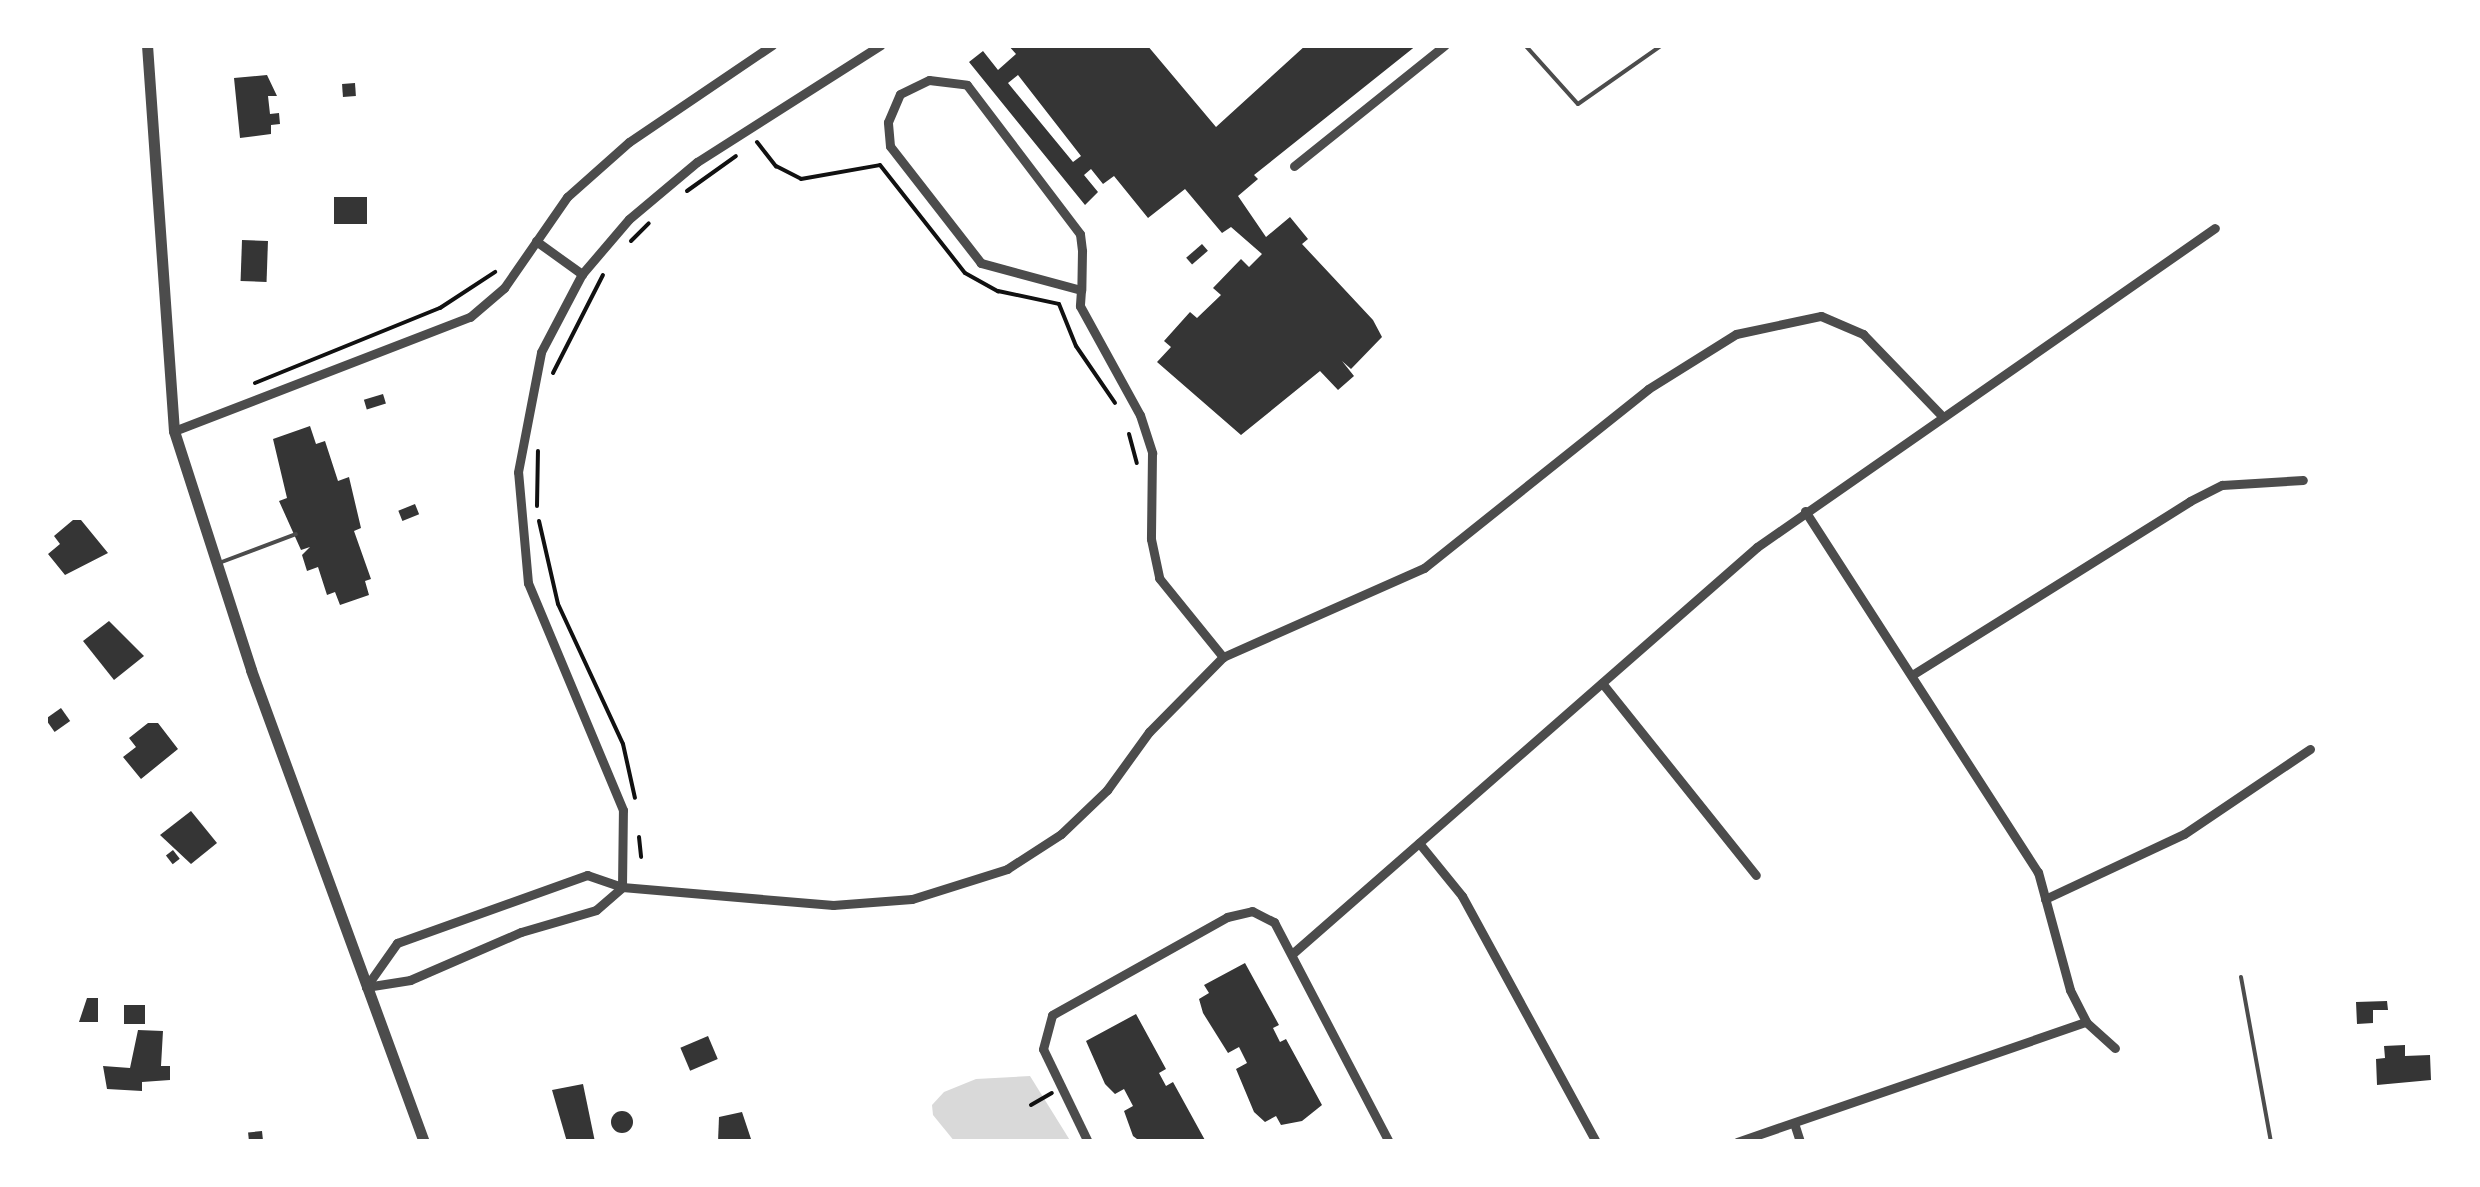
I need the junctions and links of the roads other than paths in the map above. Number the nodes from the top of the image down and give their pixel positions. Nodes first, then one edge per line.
1 (146, 45) edge
2 (772, 45) edge
3 (881, 45) edge
4 (1445, 45) edge
5 (1526, 45) edge
6 (1662, 45) edge
7 (1294, 166) dead end
8 (2215, 228) dead end
9 (536, 241) junction
10 (582, 274) junction
11 (1080, 290) junction
12 (1940, 414) junction
13 (174, 431) junction
14 (2303, 480) dead end
15 (1805, 511) junction
16 (296, 534) dead end
17 (214, 564) junction
18 (1222, 657) junction
19 (1912, 675) junction
20 (1602, 683) junction
21 (2310, 749) dead end
22 (1420, 844) junction
23 (1756, 874) dead end
24 (622, 886) junction
25 (2045, 899) junction
26 (1292, 954) junction
27 (2241, 977) dead end
28 (366, 987) junction
29 (2086, 1022) junction
30 (2115, 1048) dead end
31 (1794, 1122) junction
32 (424, 1142) edge
33 (1088, 1142) edge
34 (1390, 1142) edge
35 (1596, 1142) edge
36 (1737, 1142) edge
37 (1800, 1142) edge
38 (2271, 1142) edge

1 - 13 street
2 - 9 street
3 - 10 street
4 - 7 street
5 - 6 lane
8 - 12 street
9 - 10 street
9 - 13 street
10 - 24 street
11 - 11 street
11 - 18 street
12 - 15 street
12 - 18 street
13 - 17 street
14 - 19 street
15 - 19 street
15 - 20 street
16 - 17 lane
17 - 28 street
18 - 24 street
19 - 25 street
20 - 22 street
20 - 23 street
21 - 25 street
22 - 26 street
22 - 35 street
24 - 28 street
24 - 28 street
25 - 29 street
26 - 33 street
26 - 34 street
27 - 38 lane
28 - 32 street
29 - 30 street
29 - 31 street
31 - 36 street
31 - 37 street

